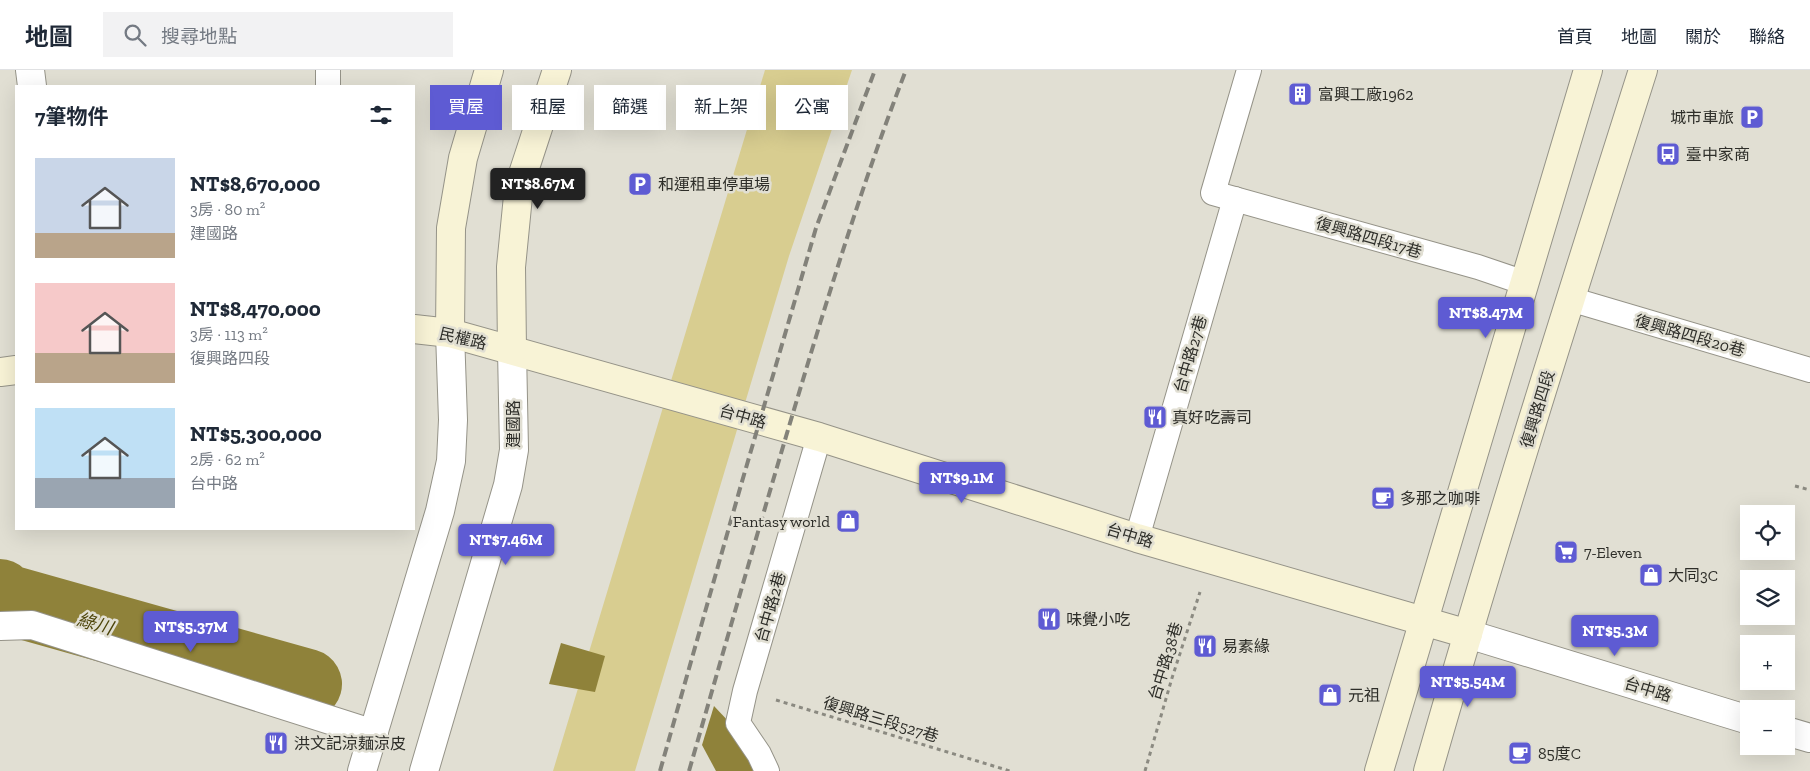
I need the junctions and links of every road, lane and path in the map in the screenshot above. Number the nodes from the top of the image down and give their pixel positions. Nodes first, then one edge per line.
1 (30, 70) edge
2 (328, 70) edge
3 (489, 70) edge
4 (557, 70) edge
5 (1249, 70) edge
6 (1588, 70) edge
7 (1643, 70) edge
8 (32, 85) edge
9 (328, 85) edge
10 (1235, 199) junction
11 (1525, 283) junction
12 (1570, 300) junction
13 (415, 329) edge
14 (450, 333) junction
15 (512, 350) junction
16 (15, 370) edge
17 (1810, 370) edge
18 (0, 372) edge
19 (819, 437) junction
20 (1795, 486) dead end
21 (1810, 490) edge
22 (1137, 538) junction
23 (1211, 560) junction
24 (1422, 620) junction
25 (0, 626) edge
26 (1468, 634) junction
27 (745, 691) junction
28 (1740, 717) edge
29 (374, 734) junction
30 (1795, 734) edge
31 (1810, 738) edge
32 (362, 771) edge
33 (424, 771) edge
34 (768, 771) edge
35 (1010, 771) edge
36 (1145, 771) edge
37 (1379, 771) edge
38 (1428, 771) edge

1 - 8 street
2 - 9 lane
3 - 14 main road
4 - 15 main road, 建國路
5 - 10 lane, 復興路四段17巷
6 - 11 main road
7 - 12 main road, 復興路四段
10 - 11 lane, 復興路四段17巷
10 - 22 lane, 台中路27巷
11 - 24 main road
12 - 17 lane, 復興路四段20巷
12 - 26 main road, 復興路四段
13 - 14 main road, 民權路
14 - 15 main road, 民權路
14 - 29 street
15 - 19 main road, 台中路
15 - 33 street, 建國路
16 - 18 main road
19 - 22 main road, 台中路
19 - 27 lane, 台中路2巷
20 - 21 path
22 - 23 main road, 台中路
23 - 24 main road, 台中路
23 - 36 path, 台中路38巷
24 - 26 main road, 台中路
24 - 37 main road
25 - 29 street
26 - 28 street, 台中路
26 - 38 main road, 復興路四段
27 - 34 lane, 台中路2巷
27 - 35 path, 復興路三段527巷
29 - 32 street
30 - 31 street

